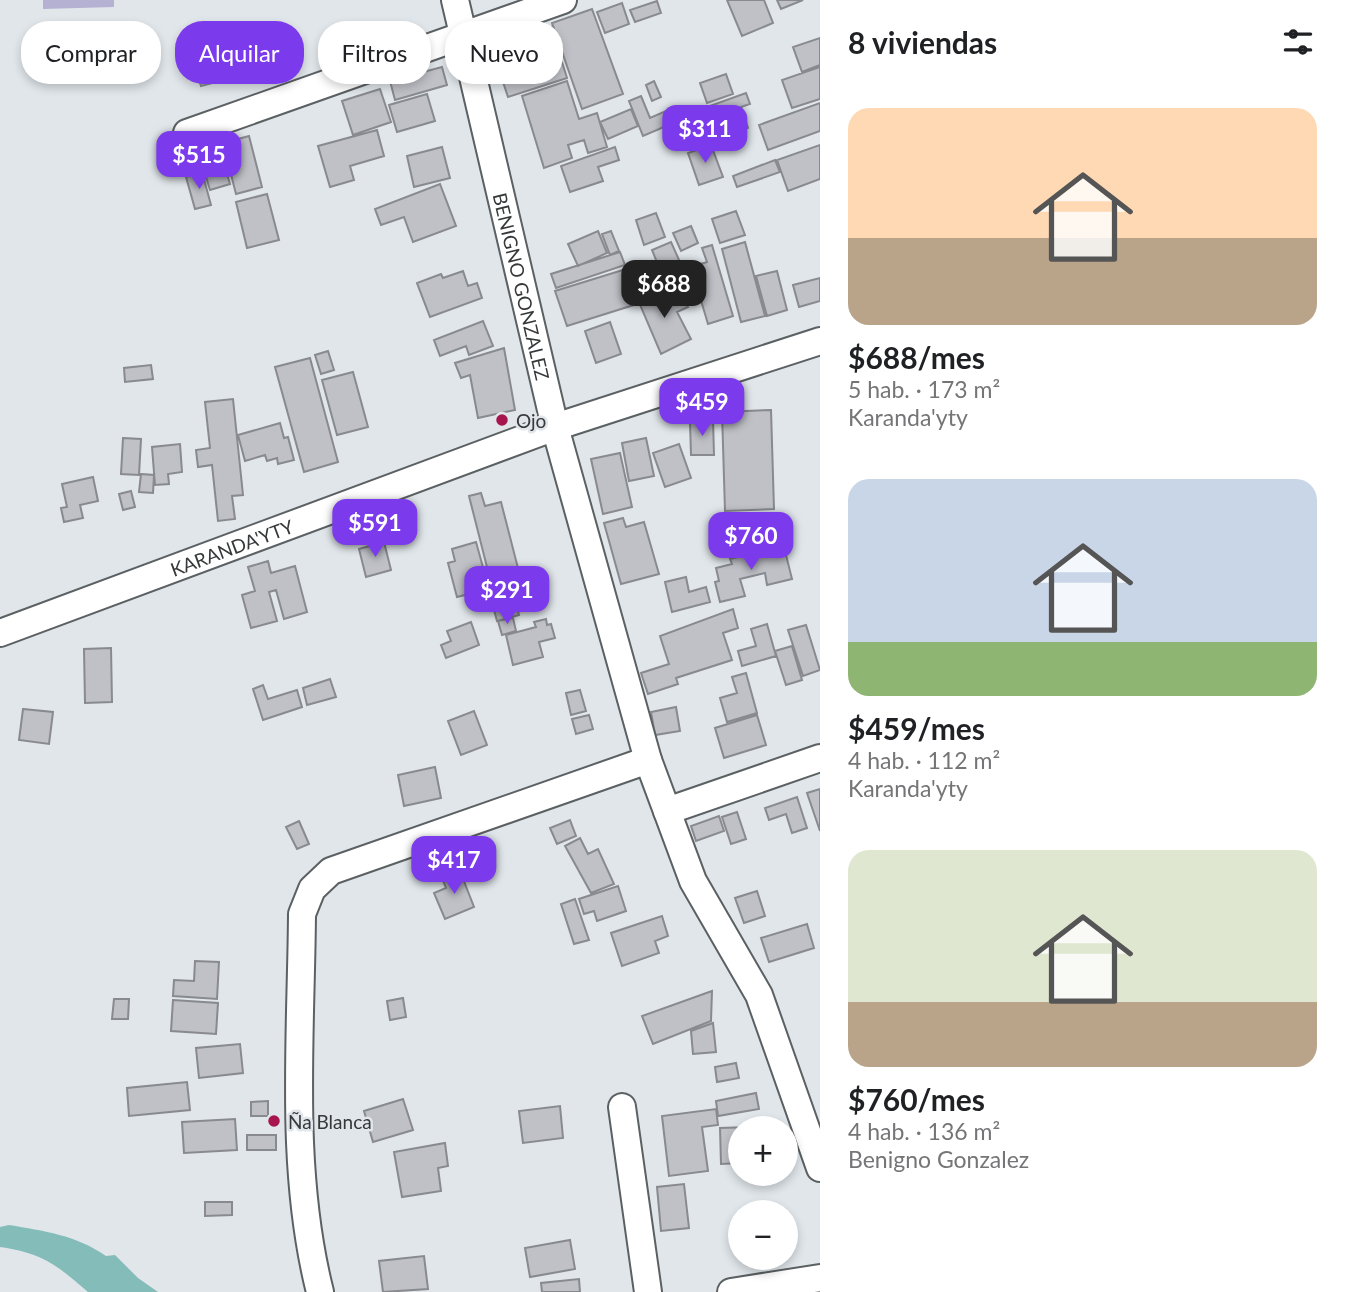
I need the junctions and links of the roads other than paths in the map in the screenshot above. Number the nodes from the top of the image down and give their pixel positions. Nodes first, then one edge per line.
1 (455, 0) edge
2 (563, 0) edge
3 (460, 21) edge
4 (503, 21) edge
5 (445, 41) edge
6 (474, 84) edge
7 (187, 133) dead end
8 (820, 341) edge
9 (555, 427) junction
10 (0, 633) edge
11 (820, 758) edge
12 (648, 760) junction
13 (667, 811) junction
14 (622, 1107) dead end
15 (820, 1167) edge
16 (820, 1278) edge
17 (320, 1292) edge
18 (648, 1292) edge
19 (731, 1292) edge

1 - 3 street, BENIGNO GONZALEZ
2 - 4 street
5 - 7 street
6 - 9 street, BENIGNO GONZALEZ
8 - 9 street, KARANDA'YTY
9 - 10 street, KARANDA'YTY
9 - 12 street, BENIGNO GONZALEZ
11 - 13 street
12 - 13 street, BENIGNO GONZALEZ
12 - 17 street
13 - 15 street, BENIGNO GONZALEZ
14 - 18 street
16 - 19 street

